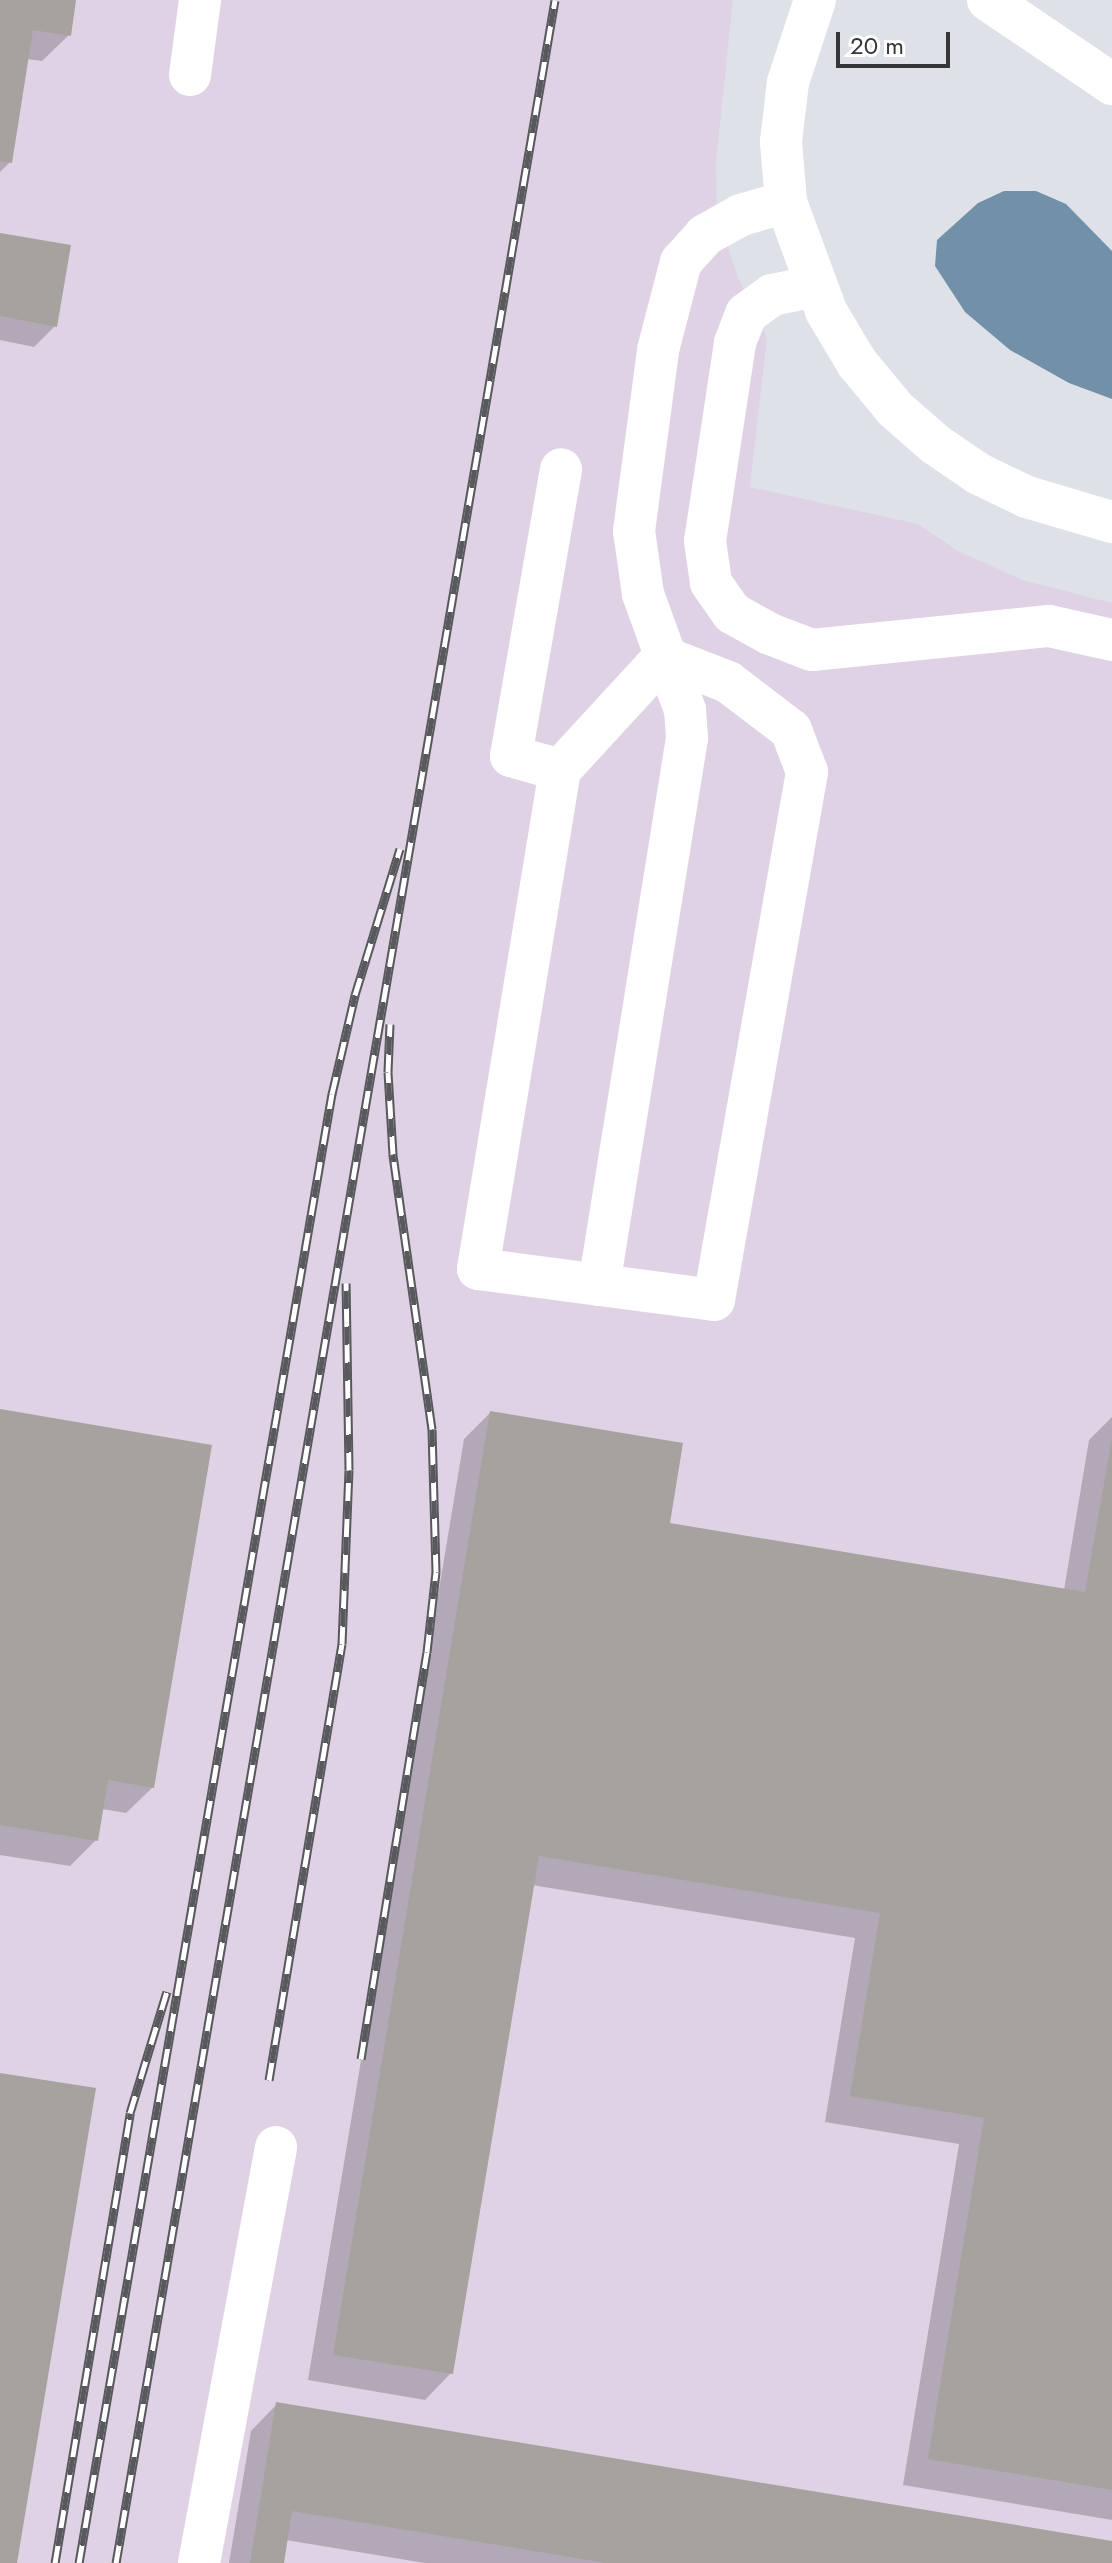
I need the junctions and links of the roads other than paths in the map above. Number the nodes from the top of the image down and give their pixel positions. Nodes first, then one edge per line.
1 (200, 0) edge
2 (815, 0) edge
3 (988, 0) edge
4 (190, 75) dead end
5 (1112, 84) edge
6 (786, 202) junction
7 (816, 286) junction
8 (561, 469) dead end
9 (1112, 522) edge
10 (1112, 640) edge
11 (664, 657) junction
12 (560, 770) junction
13 (599, 1285) junction
14 (276, 2147) dead end
15 (199, 2563) edge

1 - 4 street
2 - 6 street
3 - 5 street
6 - 7 street
6 - 11 street
7 - 9 street
7 - 10 street
8 - 12 street
11 - 12 street
11 - 13 street
11 - 13 street
12 - 13 street
14 - 15 street

